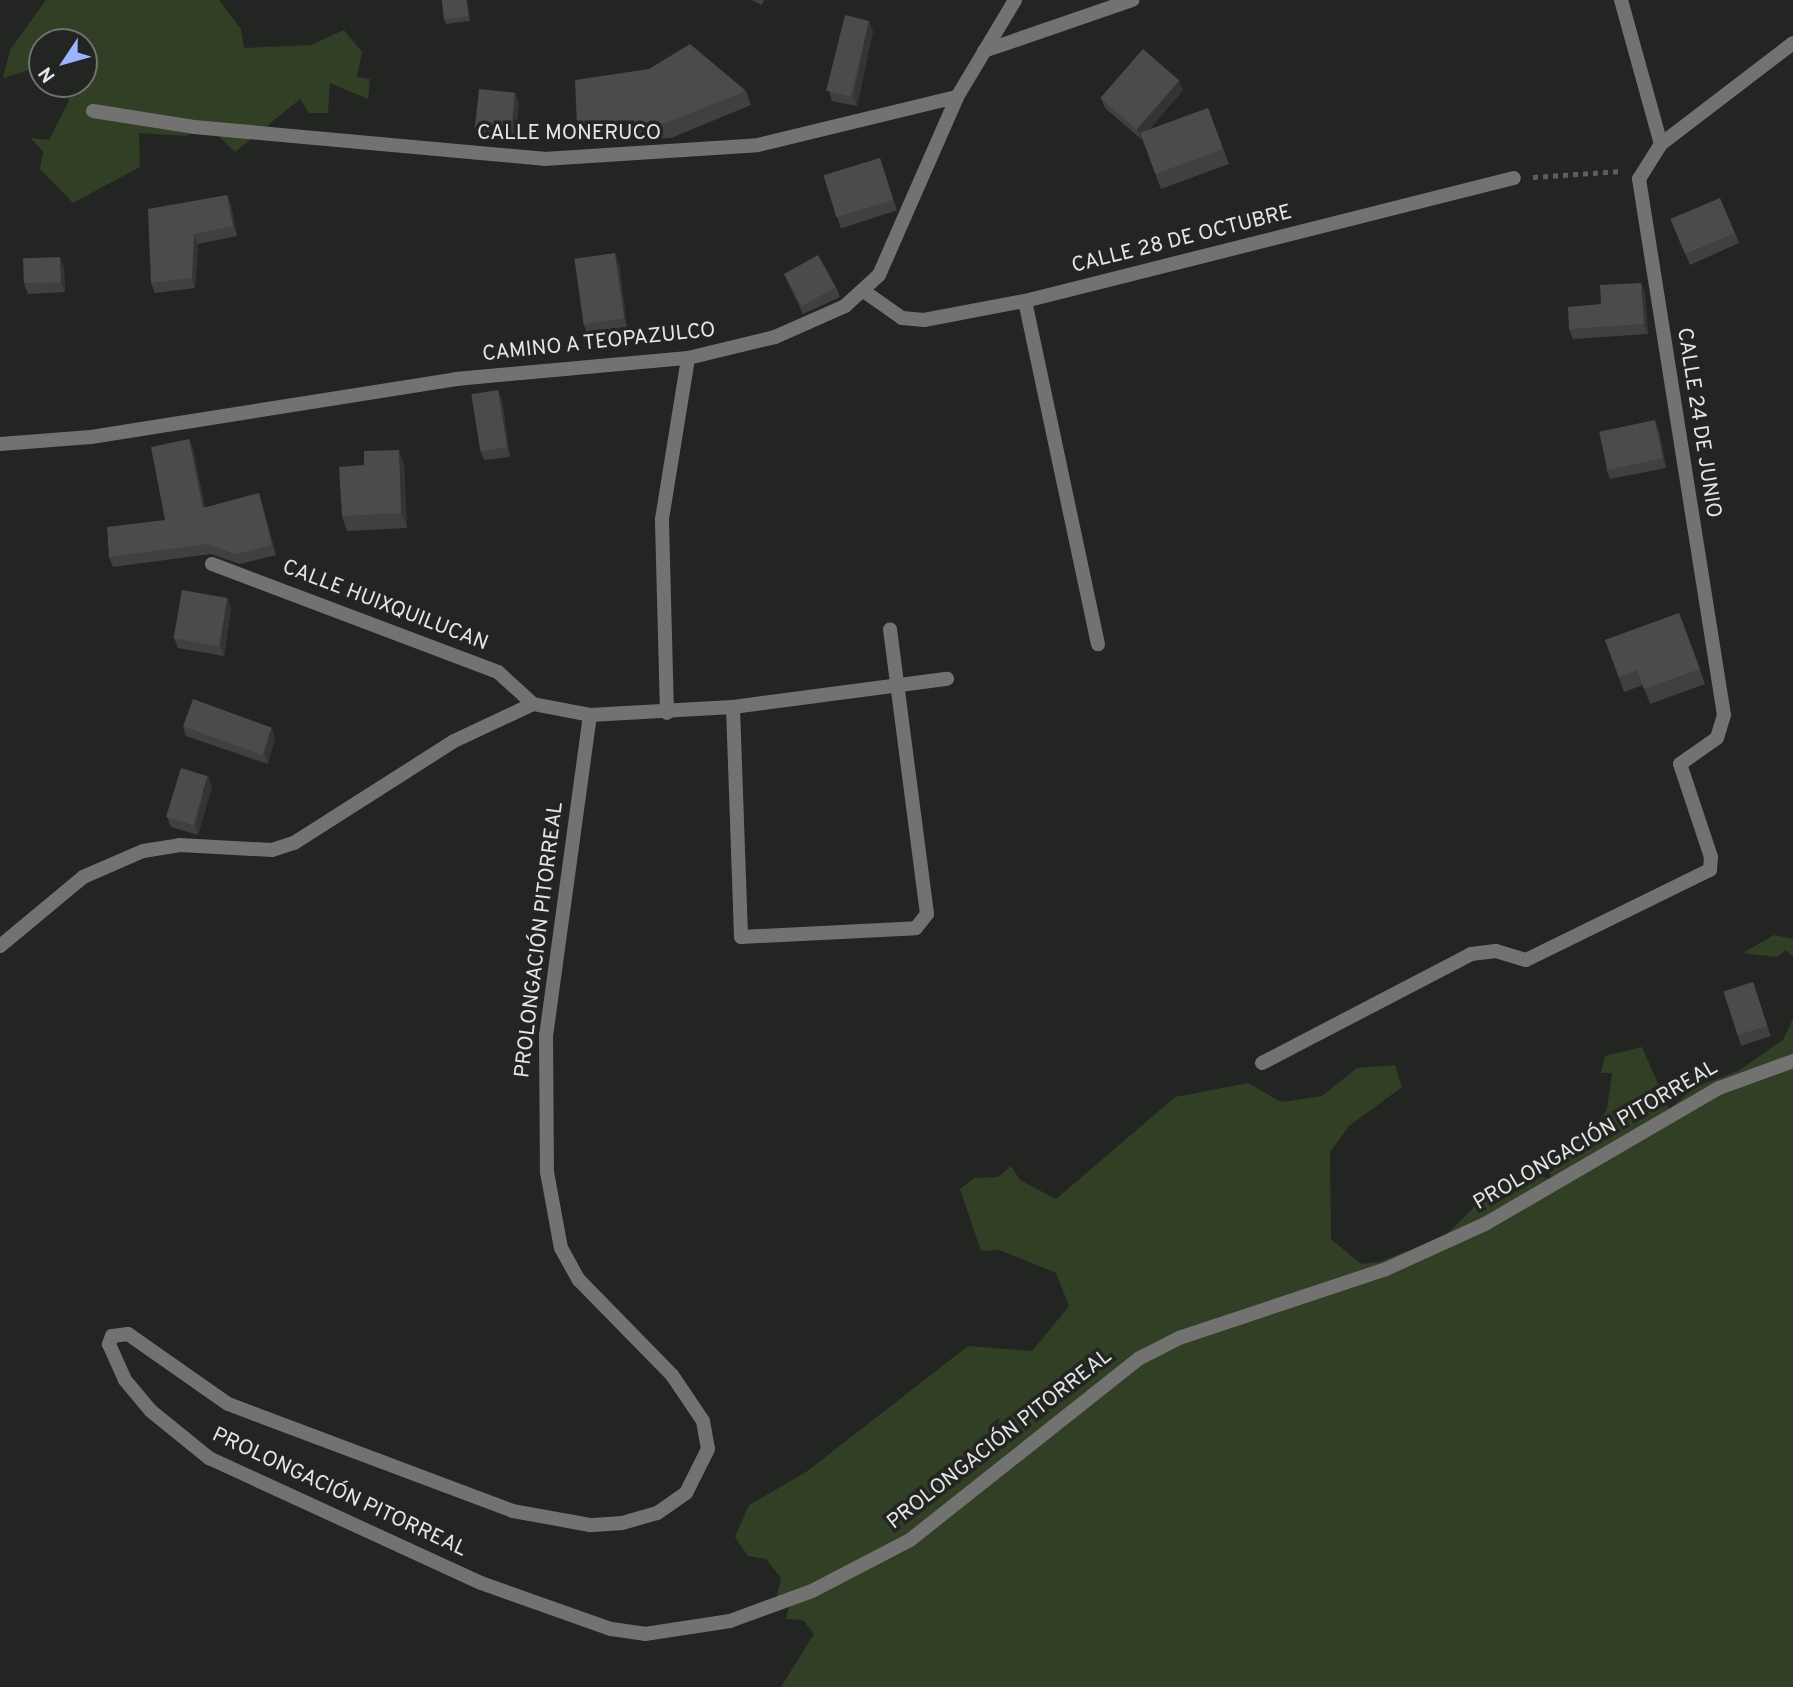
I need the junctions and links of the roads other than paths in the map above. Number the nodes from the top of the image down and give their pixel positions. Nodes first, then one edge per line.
1 (1015, 0) edge
2 (1132, 0) edge
3 (1620, 0) edge
4 (1793, 43) edge
5 (984, 51) junction
6 (957, 97) junction
7 (93, 111) dead end
8 (1661, 144) junction
9 (1514, 178) road end
10 (865, 292) junction
11 (1025, 301) junction
12 (688, 358) junction
13 (0, 444) edge
14 (212, 564) dead end
15 (890, 629) dead end
16 (1098, 644) dead end
17 (947, 679) dead end
18 (893, 681) junction
19 (533, 704) junction
20 (667, 713) junction
21 (733, 714) junction
22 (590, 715) junction
23 (0, 946) edge
24 (1262, 1062) dead end
25 (1793, 1062) edge

1 - 5 street
2 - 5 street
3 - 8 street
4 - 8 street
5 - 6 street
6 - 7 street, CALLE MONERUCO
6 - 10 street
8 - 24 street, CALLE 24 DE JUNIO
9 - 11 street, CALLE 28 DE OCTUBRE
10 - 11 street, CALLE 28 DE OCTUBRE
10 - 12 street, CAMINO A TEOPAZULCO
11 - 16 street
12 - 13 street, CAMINO A TEOPAZULCO
12 - 20 street
14 - 19 street, CALLE HUIXQUILUCAN
15 - 18 street
17 - 18 street
18 - 21 street
18 - 21 street
19 - 22 street
19 - 23 street
20 - 21 street
20 - 22 street
22 - 25 street, PROLONGACIÓN PITORREAL

